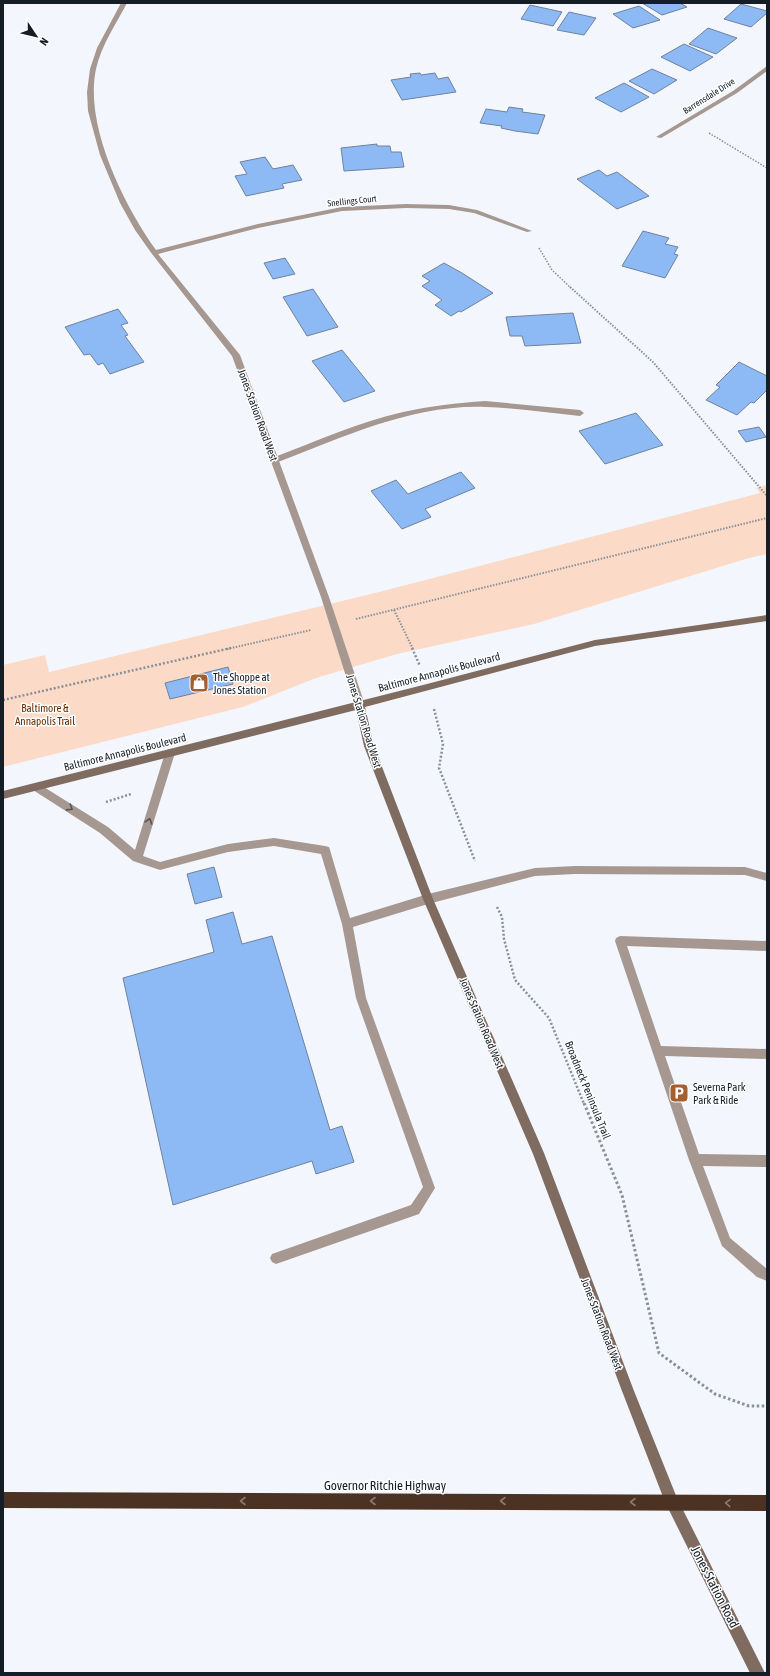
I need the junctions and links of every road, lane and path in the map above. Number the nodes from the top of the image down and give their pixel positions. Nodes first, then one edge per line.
1 (124, 3) edge
2 (767, 68) edge
3 (688, 120) junction
4 (659, 137) dead end
5 (767, 168) edge
6 (529, 231) joint
7 (154, 253) junction
8 (580, 413) dead end
9 (275, 460) junction
10 (767, 496) edge
11 (767, 518) edge
12 (394, 610) junction
13 (767, 618) edge
14 (334, 624) junction
15 (416, 656) dead end
16 (3, 700) edge
17 (360, 705) junction
18 (441, 732) dead end
19 (170, 753) junction
20 (36, 787) junction
21 (134, 793) dead end
22 (3, 795) edge
23 (105, 802) dead end
24 (137, 858) junction
25 (767, 877) edge
26 (485, 885) junction
27 (428, 899) junction
28 (347, 924) junction
29 (767, 946) edge
30 (657, 1052) junction
31 (767, 1054) edge
32 (694, 1160) junction
33 (767, 1161) edge
34 (276, 1258) dead end
35 (767, 1275) edge
36 (767, 1406) edge
37 (3, 1500) edge
38 (672, 1502) junction
39 (767, 1503) edge
40 (758, 1673) edge

1 - 7 street, Jones Station Road West
2 - 3 street, Barrensdale Drive
3 - 4 street, Barrensdale Drive
3 - 5 path
6 - 7 street, Snellings Court
6 - 10 path
7 - 9 street, Jones Station Road West
8 - 9 street
9 - 14 street, Jones Station Road West
11 - 12 path
12 - 14 path
12 - 15 path
13 - 17 street, Baltimore Annapolis Boulevard
14 - 16 path
14 - 17 street, Jones Station Road West
17 - 19 street, Baltimore Annapolis Boulevard
17 - 27 street, Jones Station Road West
18 - 26 path, Broadneck Peninsula Trail
19 - 20 street, Baltimore Annapolis Boulevard
24 -> 19 street
20 - 22 street, Baltimore Annapolis Boulevard
20 -> 24 street
21 - 23 path
24 - 28 street
25 - 26 street
26 - 27 street
26 - 36 path, Broadneck Peninsula Trail
27 - 28 street
27 - 38 street, Jones Station Road West
28 - 34 street
29 - 30 street
30 - 31 street
30 - 32 street
32 - 33 street
32 - 35 street
38 -> 37 highway, Governor Ritchie Highway
39 -> 38 highway, Governor Ritchie Highway
38 - 40 street, Jones Station Road

